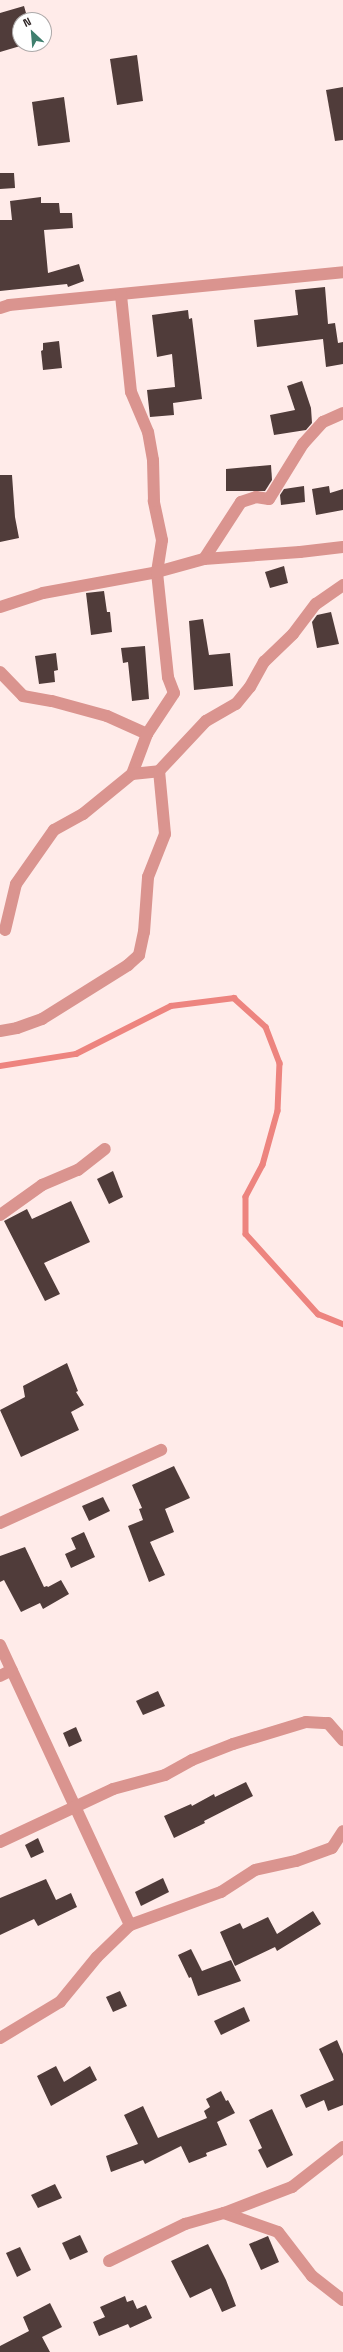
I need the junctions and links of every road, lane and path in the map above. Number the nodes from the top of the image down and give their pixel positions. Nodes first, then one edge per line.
1 (343, 272) edge
2 (120, 295) junction
3 (0, 308) edge
4 (343, 413) edge
5 (343, 547) edge
6 (204, 559) junction
7 (157, 572) junction
8 (343, 585) edge
9 (0, 607) edge
10 (0, 672) edge
11 (147, 734) junction
12 (159, 771) junction
13 (132, 774) junction
14 (4, 930) dead end
15 (0, 1031) edge
16 (105, 1149) dead end
17 (0, 1215) edge
18 (162, 1450) dead end
19 (0, 1523) edge
20 (0, 1645) edge
21 (12, 1670) junction
22 (0, 1676) edge
23 (343, 1740) edge
24 (76, 1808) junction
25 (343, 1831) edge
26 (0, 1842) edge
27 (130, 1925) junction
28 (0, 2038) edge
29 (343, 2147) edge
30 (224, 2213) junction
31 (109, 2261) dead end
32 (343, 2300) edge

1 - 2 street
2 - 3 street
2 - 7 street
4 - 6 street
5 - 6 street
6 - 7 street
7 - 9 street
7 - 11 street
8 - 12 street
10 - 11 street
11 - 13 street
12 - 13 street
12 - 15 street
13 - 14 street
16 - 17 street
18 - 19 street
20 - 21 street
21 - 22 street
21 - 24 street
23 - 24 street
24 - 26 street
24 - 27 street
25 - 27 street
27 - 28 street
29 - 30 street
30 - 31 street
30 - 32 street

